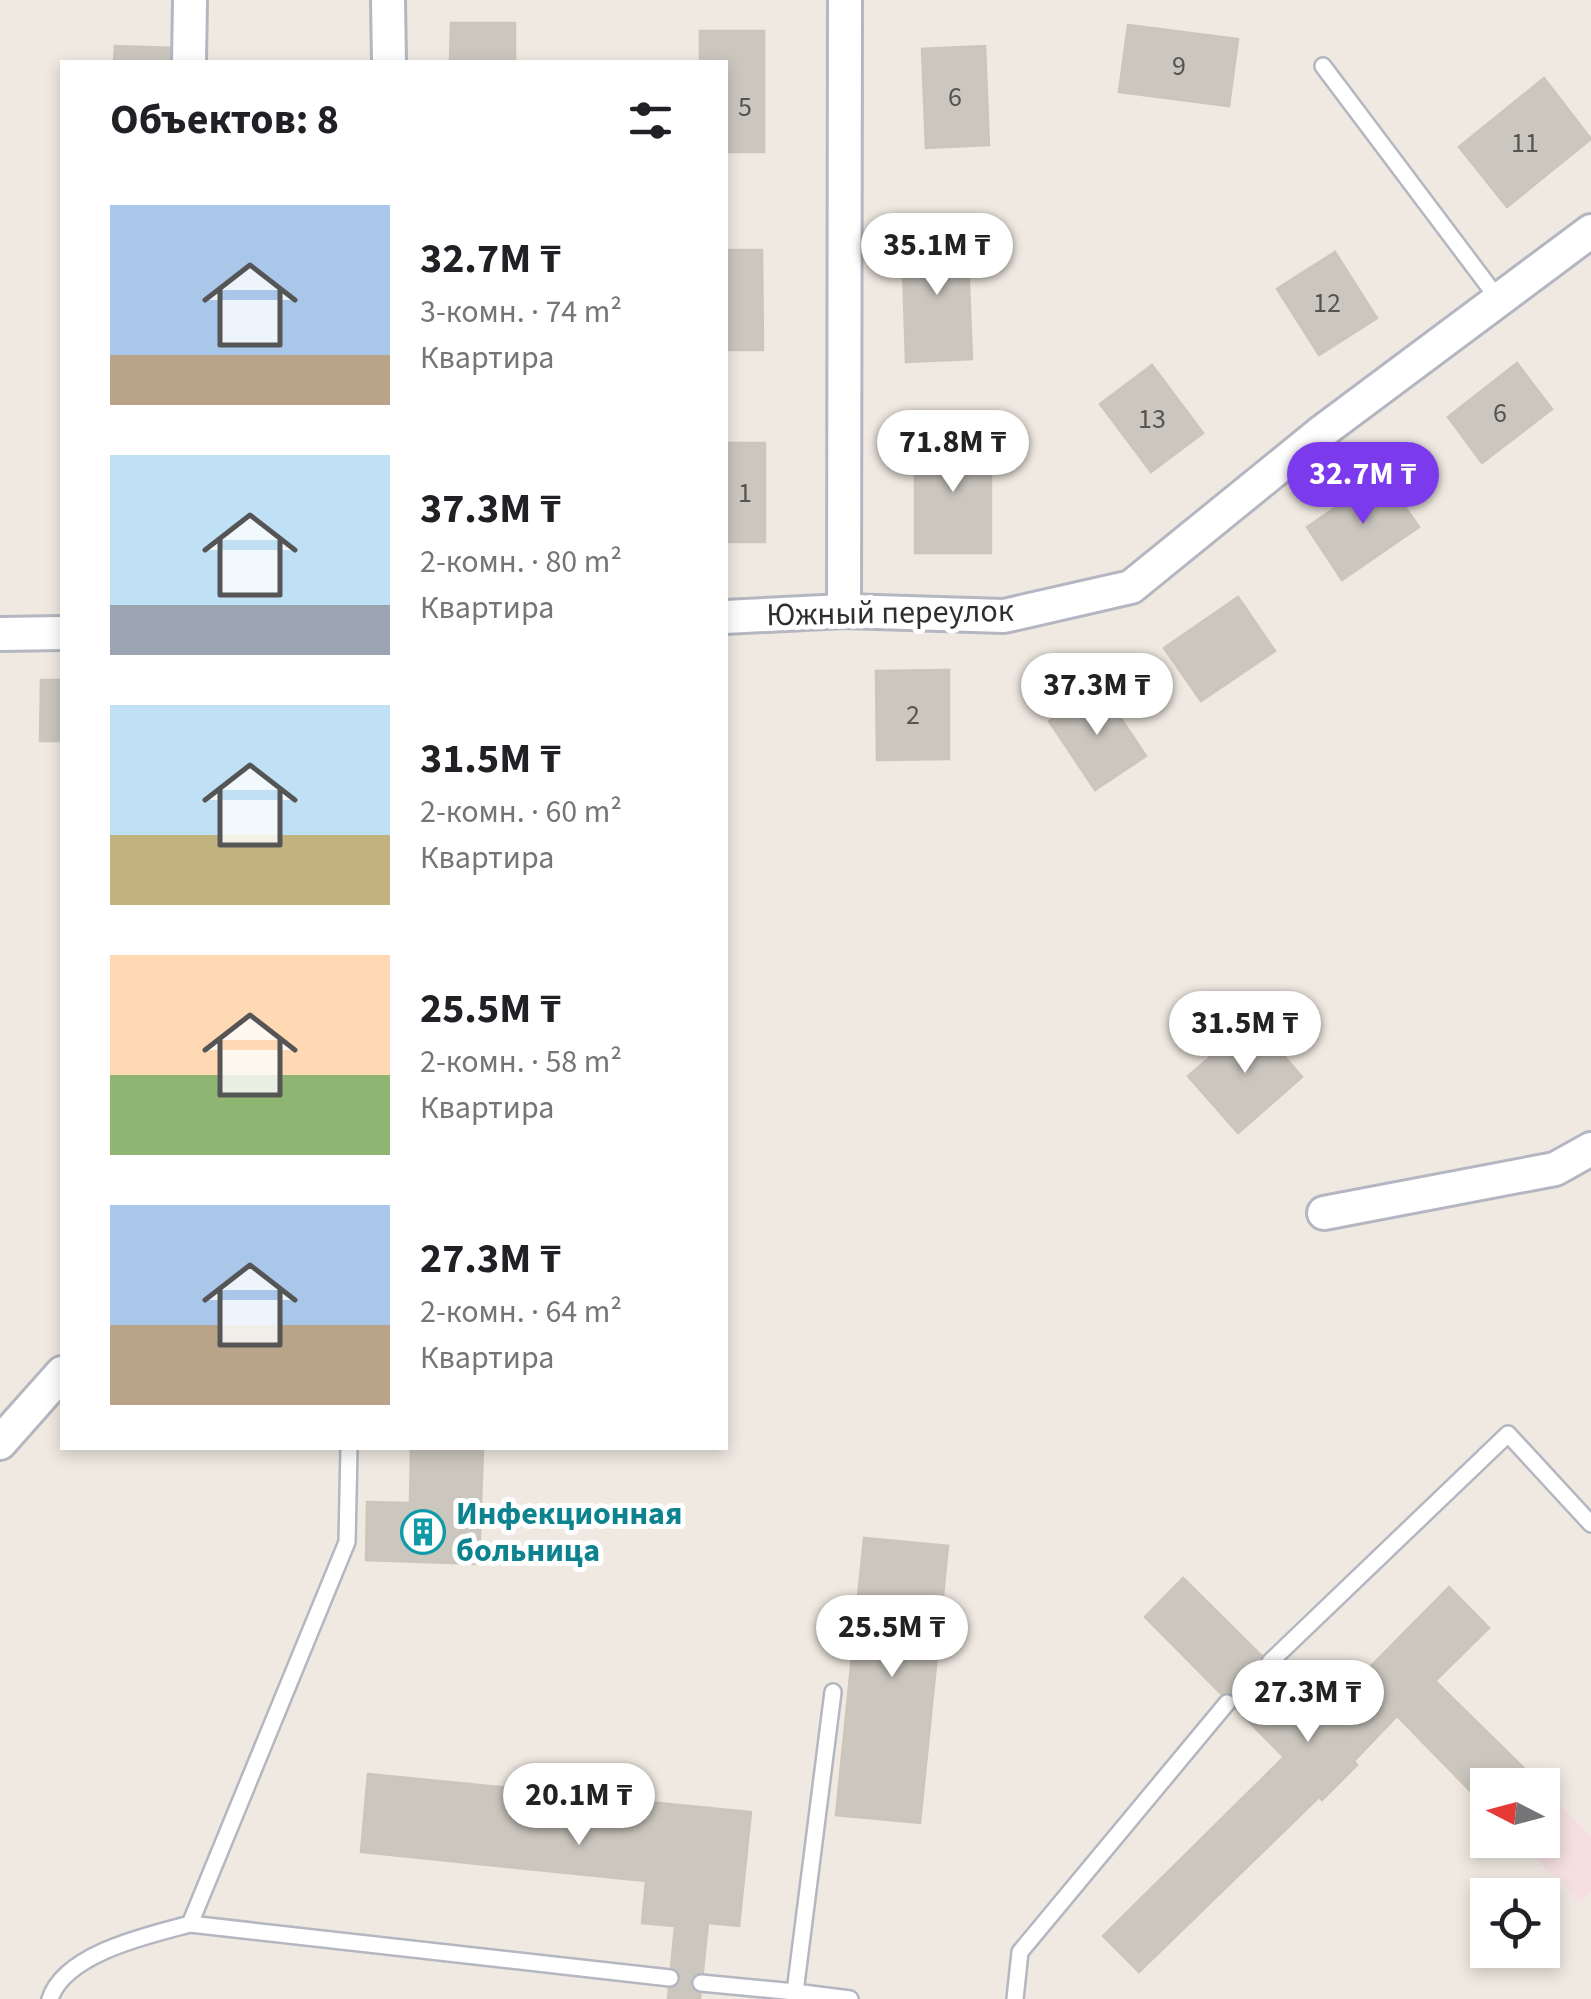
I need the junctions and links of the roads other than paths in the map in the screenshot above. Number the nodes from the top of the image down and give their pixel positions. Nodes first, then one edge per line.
1 (190, 0) edge
2 (388, 0) edge
3 (845, 0) edge
4 (189, 60) edge
5 (388, 60) edge
6 (1323, 66) dead end
7 (1591, 231) edge
8 (1499, 300) junction
9 (844, 612) junction
10 (728, 618) edge
11 (60, 633) edge
12 (0, 634) edge
13 (1591, 1149) edge
14 (1324, 1214) dead end
15 (60, 1375) edge
16 (0, 1443) edge
17 (349, 1450) edge
18 (1591, 1524) edge
19 (1270, 1662) dead end
20 (833, 1692) dead end
21 (1228, 1703) dead end
22 (190, 1924) junction
23 (670, 1978) dead end
24 (702, 1983) dead end
25 (796, 1992) junction
26 (50, 1999) edge
27 (850, 1999) edge
28 (1015, 1999) edge

1 - 4 street
2 - 5 street
3 - 9 street
6 - 8 lane
7 - 8 street, Южный переулок
8 - 9 street, Южный переулок
9 - 10 street, Южный переулок
11 - 12 street
13 - 14 street
15 - 16 street
17 - 22 lane
18 - 19 lane
20 - 25 lane
21 - 28 lane
22 - 23 lane
22 - 26 lane
24 - 25 lane
25 - 27 lane

